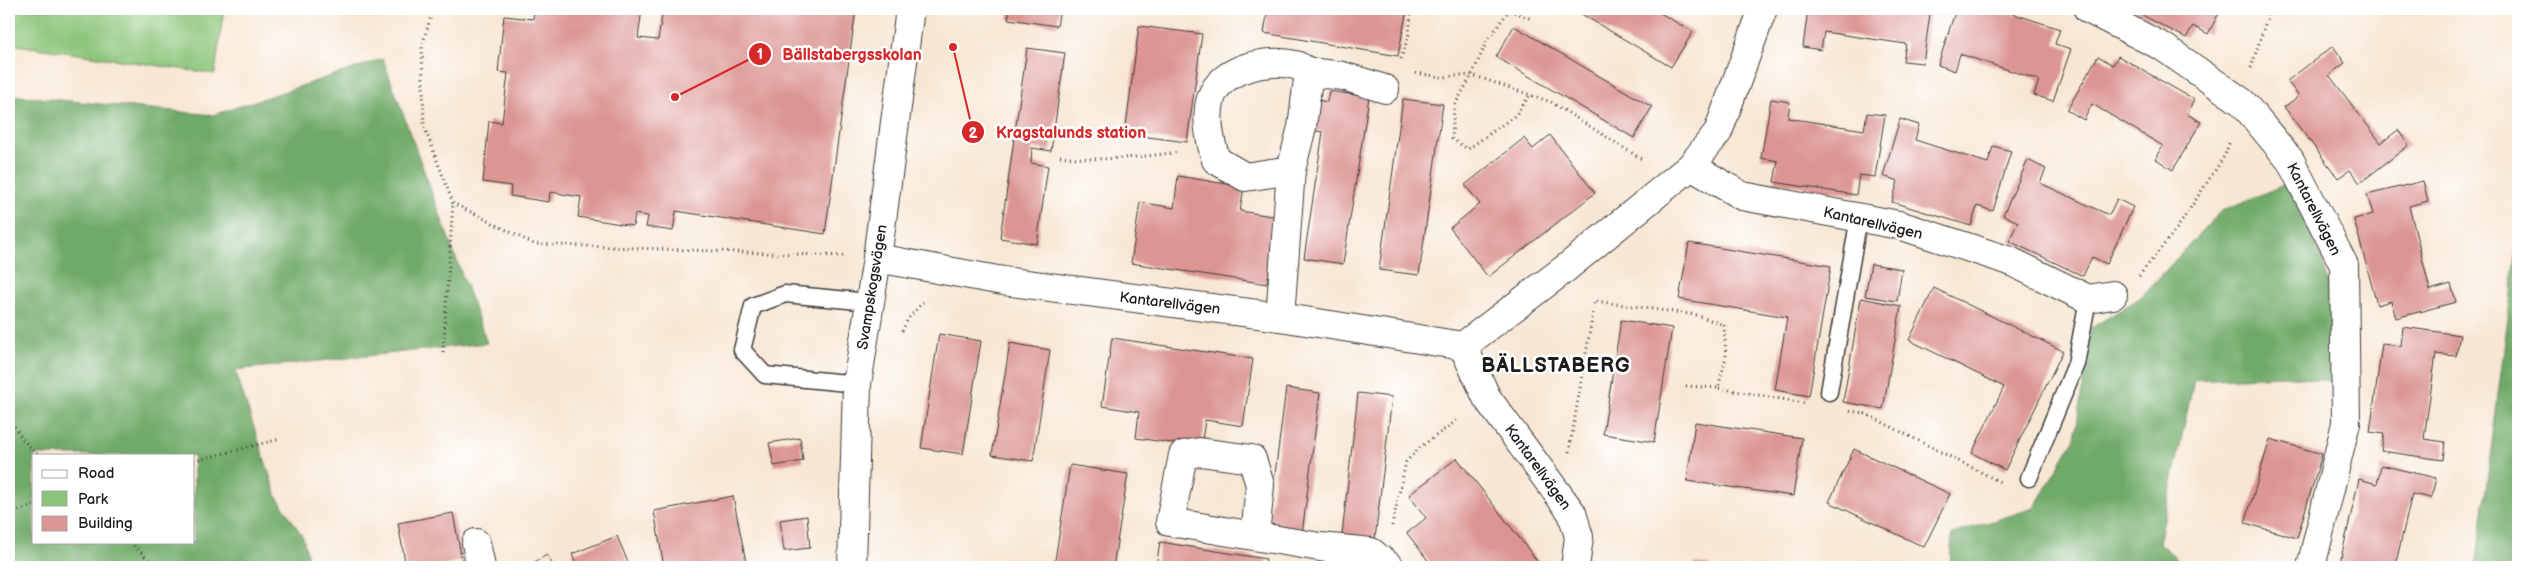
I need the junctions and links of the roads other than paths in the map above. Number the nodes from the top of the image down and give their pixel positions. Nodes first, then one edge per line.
1 (910, 9) edge
2 (1763, 9) edge
3 (2088, 9) edge
4 (1309, 72) junction
5 (1391, 80) road end
6 (1291, 170) junction
7 (1681, 174) junction
8 (1859, 218) junction
9 (877, 258) junction
10 (2100, 297) joint
11 (869, 302) junction
12 (1280, 317) junction
13 (1463, 346) junction
14 (857, 384) junction
15 (1829, 392) dead end
16 (2029, 478) road end
17 (1254, 536) dead end
18 (1385, 563) edge
19 (852, 567) edge
20 (1575, 567) edge
21 (2311, 567) edge

1 - 9 street, Svampskogsvägen
2 - 7 street
3 - 21 street, Kantarellvägen
4 - 5 street
4 - 6 street
4 - 6 street
6 - 12 street
7 - 8 street, Kantarellvägen
7 - 13 street
8 - 10 street, Kantarellvägen
8 - 15 lane
9 - 11 street, Svampskogsvägen
9 - 12 street, Kantarellvägen
10 - 16 lane
11 - 14 street, Svampskogsvägen
11 - 14 lane
12 - 13 street, Kantarellvägen
13 - 20 street, Kantarellvägen
14 - 19 street, Svampskogsvägen
17 - 18 street

